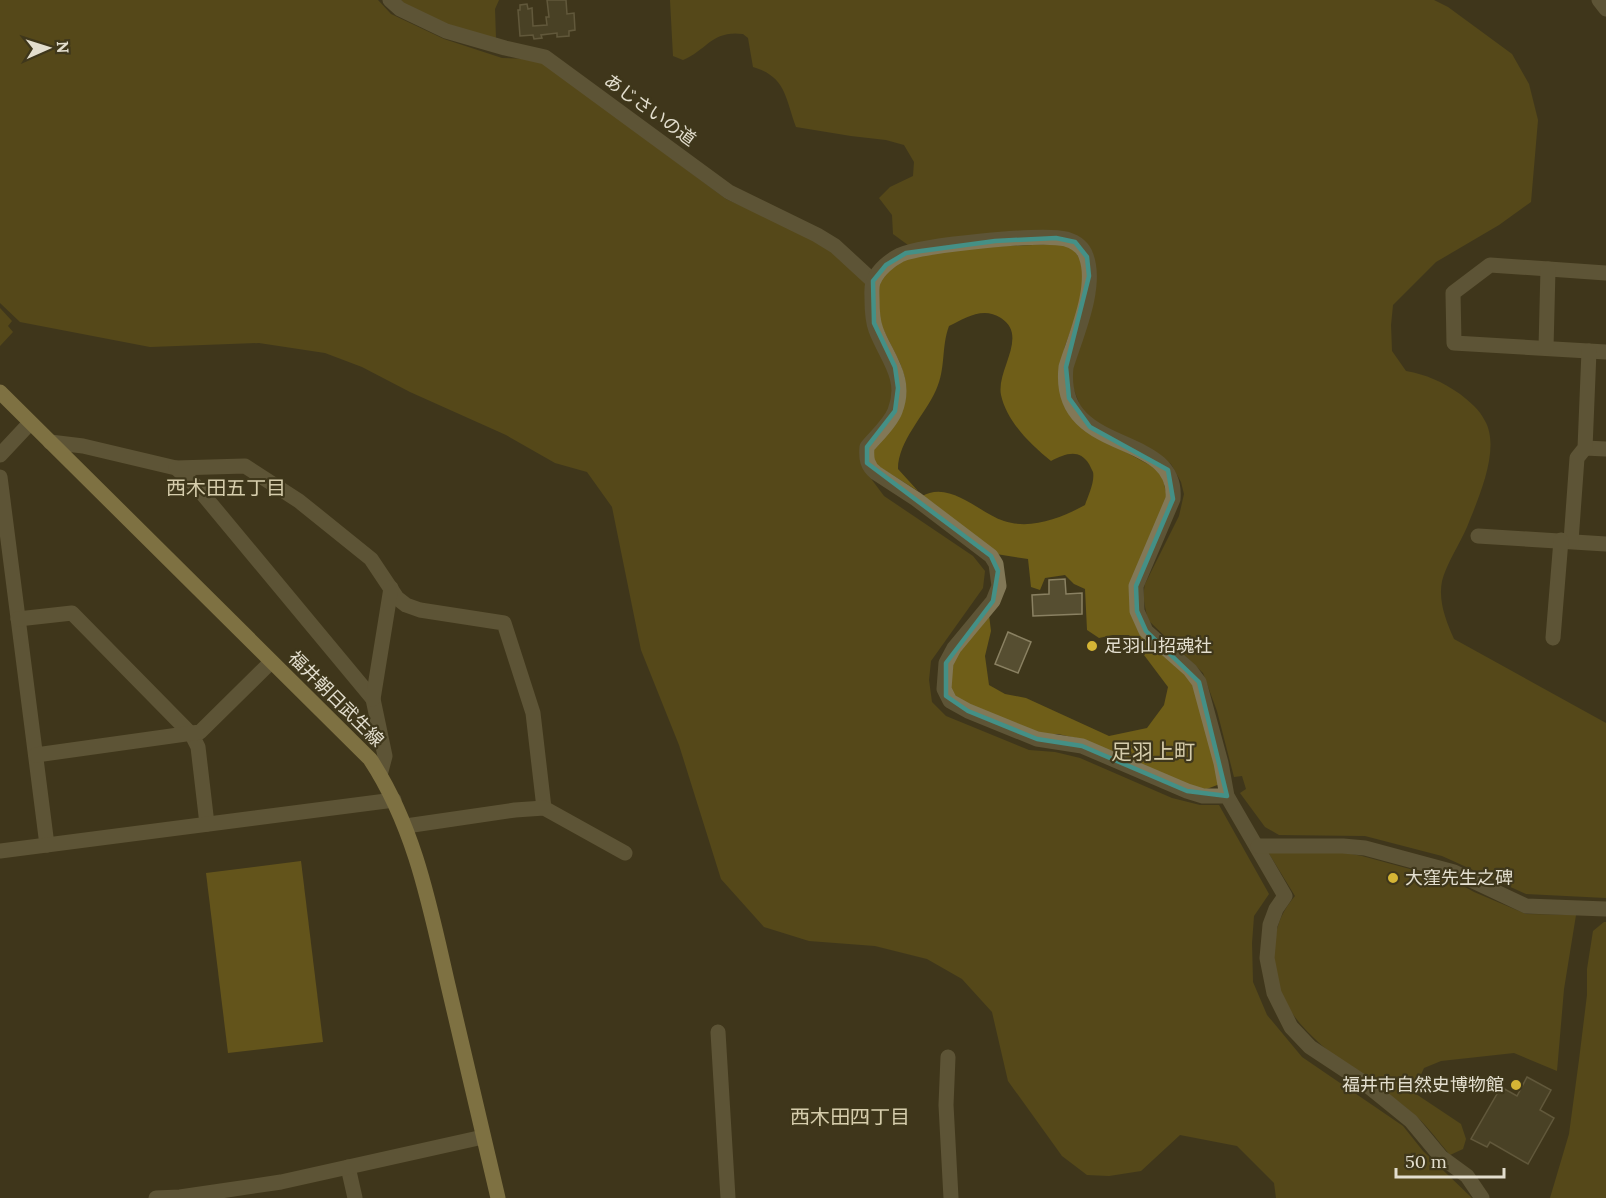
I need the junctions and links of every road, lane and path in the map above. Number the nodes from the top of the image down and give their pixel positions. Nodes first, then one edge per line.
1 (390, 0) edge
2 (1599, 0) edge
3 (1606, 9) edge
4 (1548, 269) junction
5 (1606, 273) edge
6 (873, 281) junction
7 (1546, 348) junction
8 (1589, 351) junction
9 (1606, 352) edge
10 (0, 392) edge
11 (30, 423) junction
12 (50, 442) junction
13 (1585, 448) junction
14 (1606, 449) edge
15 (0, 455) edge
16 (176, 468) junction
17 (0, 477) edge
18 (1478, 536) dead end
19 (1566, 541) junction
20 (1606, 544) edge
21 (391, 588) junction
22 (18, 619) junction
23 (1554, 638) dead end
24 (271, 662) junction
25 (373, 699) junction
26 (192, 735) junction
27 (36, 755) junction
28 (380, 776) junction
29 (1227, 796) junction
30 (394, 800) junction
31 (544, 808) junction
32 (207, 824) junction
33 (406, 826) junction
34 (47, 845) junction
35 (1258, 846) junction
36 (0, 851) edge
37 (625, 853) dead end
38 (1606, 909) edge
39 (718, 1032) dead end
40 (948, 1057) dead end
41 (483, 1137) junction
42 (348, 1167) junction
43 (187, 1197) edge
44 (156, 1198) edge
45 (355, 1198) edge
46 (498, 1198) edge
47 (728, 1198) edge
48 (951, 1198) edge
49 (1482, 1198) edge

1 - 6 street, あじさいの道
2 - 3 street
4 - 5 street
4 - 7 street
4 - 7 street
6 - 29 street
6 - 29 street
7 - 8 street
8 - 9 street
8 - 13 street
10 - 11 main road, 福井朝日武生線
11 - 12 main road, 福井朝日武生線
11 - 15 street
12 - 16 street
12 - 24 main road, 福井朝日武生線
13 - 14 street
13 - 19 street
16 - 21 street
16 - 25 street
17 - 22 street
18 - 19 street
19 - 20 street
19 - 23 street
21 - 25 street
21 - 31 street
22 - 26 street
22 - 27 street
24 - 26 street
24 - 28 main road, 福井朝日武生線
25 - 28 street
26 - 27 street
26 - 32 street
27 - 34 street
28 - 30 main road, 福井朝日武生線
29 - 35 street
30 - 32 street
30 - 33 main road, 福井朝日武生線
31 - 33 street
31 - 37 street
32 - 34 street
33 - 41 main road, 福井朝日武生線
34 - 36 street
35 - 38 street
35 - 49 street
39 - 47 street
40 - 48 street
41 - 42 street
41 - 46 main road, 福井朝日武生線
42 - 43 street
42 - 45 street
43 - 44 street

